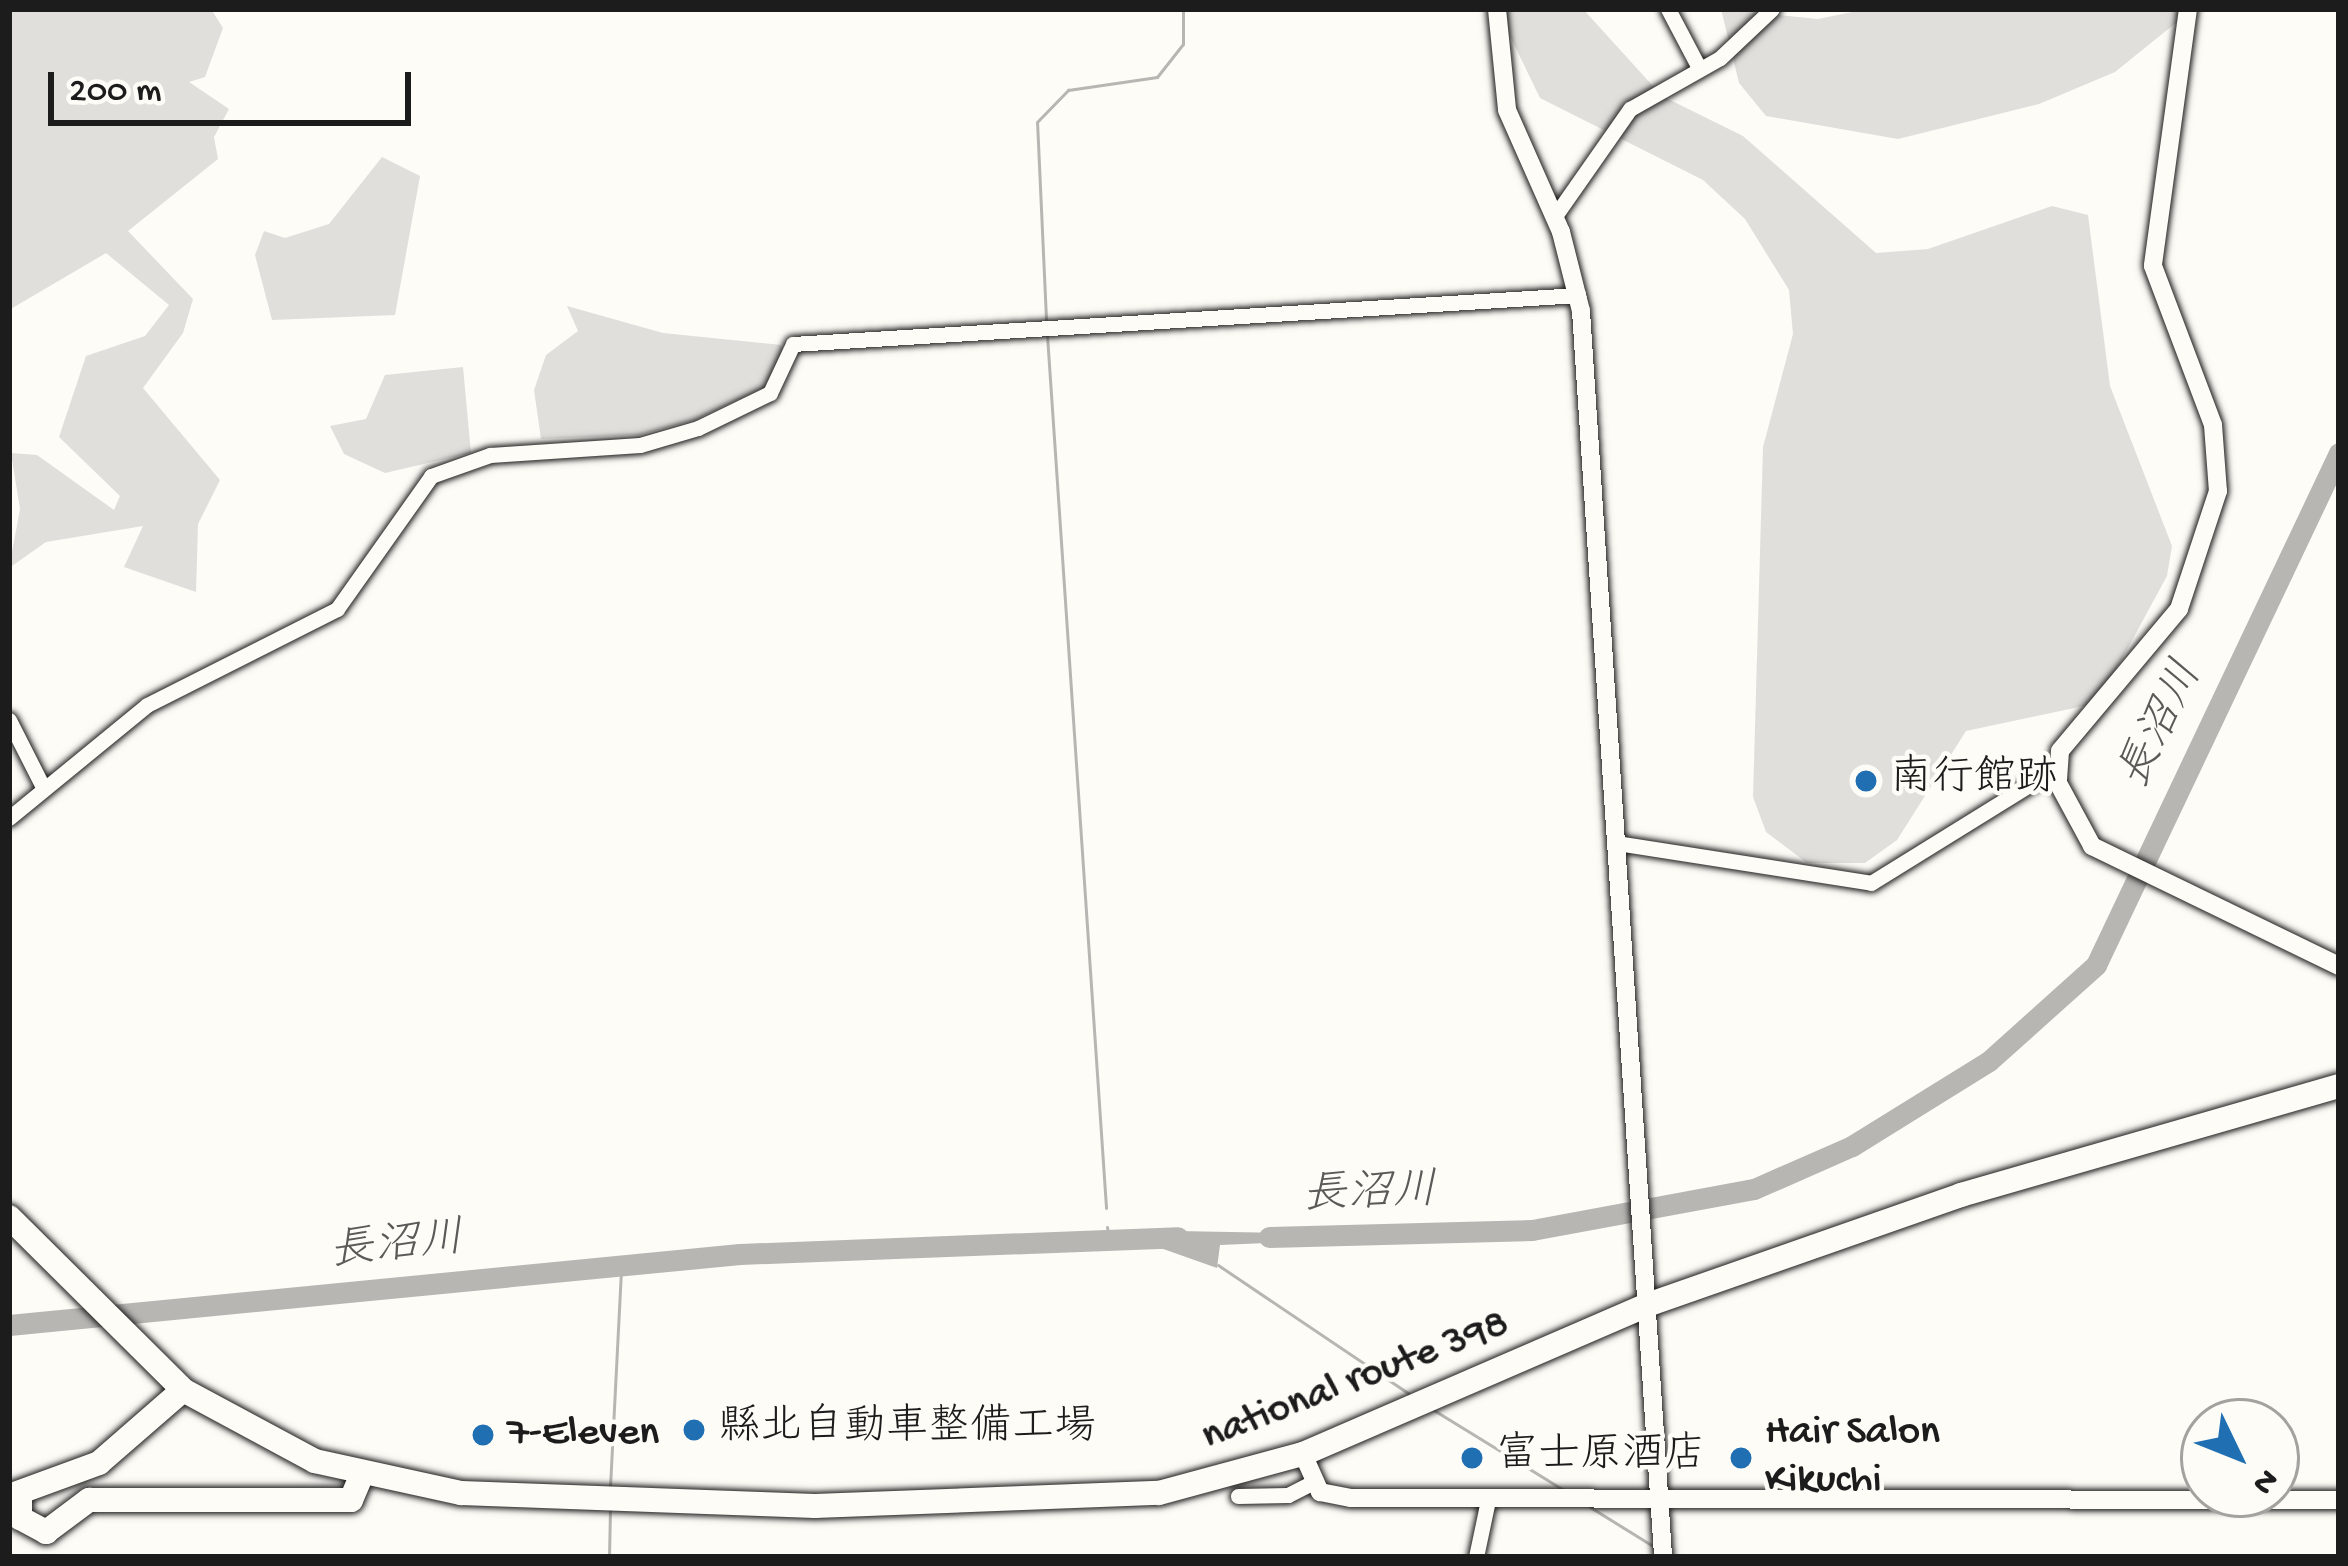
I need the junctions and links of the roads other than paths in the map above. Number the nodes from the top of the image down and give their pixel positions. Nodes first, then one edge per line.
1 (1497, 9) edge
2 (1668, 9) edge
3 (1772, 9) edge
4 (2188, 9) edge
5 (1697, 66) junction
6 (1555, 216) junction
7 (1578, 295) junction
8 (9, 720) edge
9 (2058, 767) junction
10 (43, 787) junction
11 (9, 818) edge
12 (1617, 843) junction
13 (2339, 966) edge
14 (2339, 1086) edge
15 (9, 1217) edge
16 (1647, 1306) junction
17 (183, 1390) junction
18 (1303, 1454) junction
19 (362, 1477) junction
20 (1313, 1482) junction
21 (14, 1496) edge
22 (1238, 1496) dead end
23 (1488, 1500) junction
24 (2339, 1500) edge
25 (1663, 1501) junction
26 (1476, 1557) edge
27 (1663, 1557) edge

1 - 6 street
2 - 5 street
3 - 5 street
4 - 9 street
5 - 6 street
6 - 7 street
7 - 10 street
7 - 12 street
8 - 10 street
9 - 12 street
9 - 13 street
10 - 11 street
12 - 16 street
14 - 16 main road, national route 398
15 - 17 main road, national route 398
16 - 18 main road, national route 398
16 - 25 street
17 - 19 main road, national route 398
17 - 21 main road
18 - 19 main road, national route 398
18 - 20 street
19 - 21 main road
20 - 22 street
20 - 23 street
23 - 25 street
23 - 26 street
24 - 25 street
25 - 27 street

